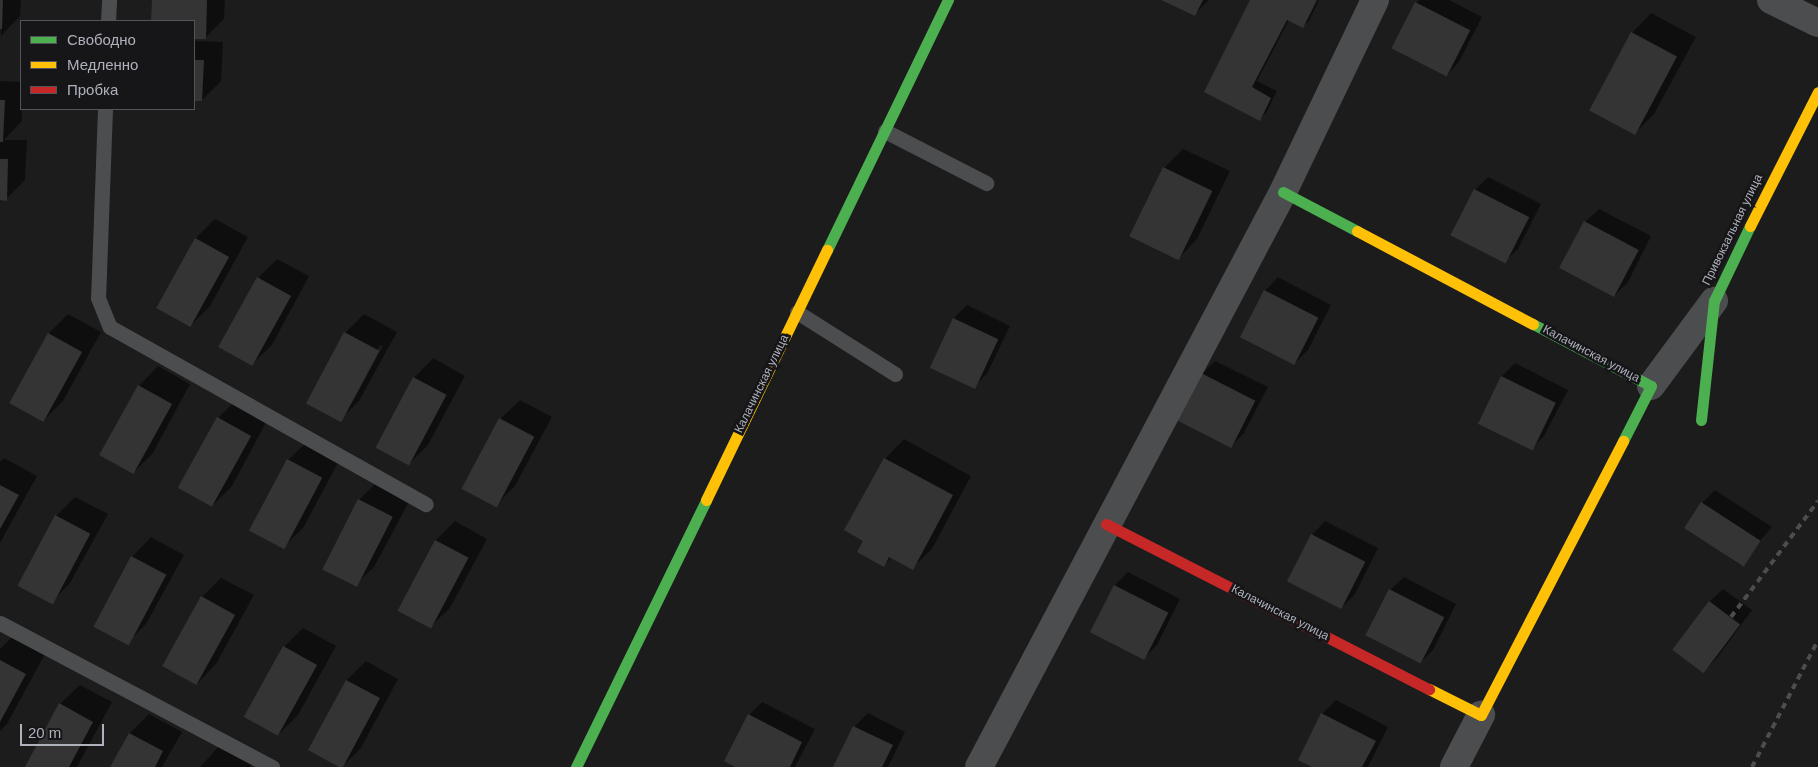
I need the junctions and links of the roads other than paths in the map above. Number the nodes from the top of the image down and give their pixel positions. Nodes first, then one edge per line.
1 (109, 0) edge
2 (948, 0) edge
3 (1375, 0) edge
4 (1771, 0) edge
5 (108, 20) edge
6 (1818, 23) edge
7 (1818, 92) edge
8 (105, 110) edge
9 (885, 131) junction
10 (986, 183) dead end
11 (1283, 192) junction
12 (1714, 301) junction
13 (797, 312) junction
14 (895, 374) dead end
15 (1652, 386) junction
16 (1700, 420) dead end
17 (426, 504) dead end
18 (1106, 524) junction
19 (0, 624) edge
20 (1481, 715) junction
21 (272, 767) edge
22 (576, 767) edge
23 (979, 767) edge
24 (1454, 767) edge

1 - 5 lane
2 - 9 street, Калачинская улица
3 - 11 street
4 - 6 street
7 - 12 street, Привокзальная улица
8 - 17 lane
9 - 10 lane
9 - 13 street, Калачинская улица
11 - 15 street, Калачинская улица
11 - 18 street
12 - 15 street
12 - 16 street, Привокзальная улица
13 - 14 lane
13 - 22 street, Калачинская улица
15 - 20 street, Калачинская улица
18 - 20 street, Калачинская улица
18 - 23 street
19 - 21 lane
20 - 24 street, Калачинская улица

